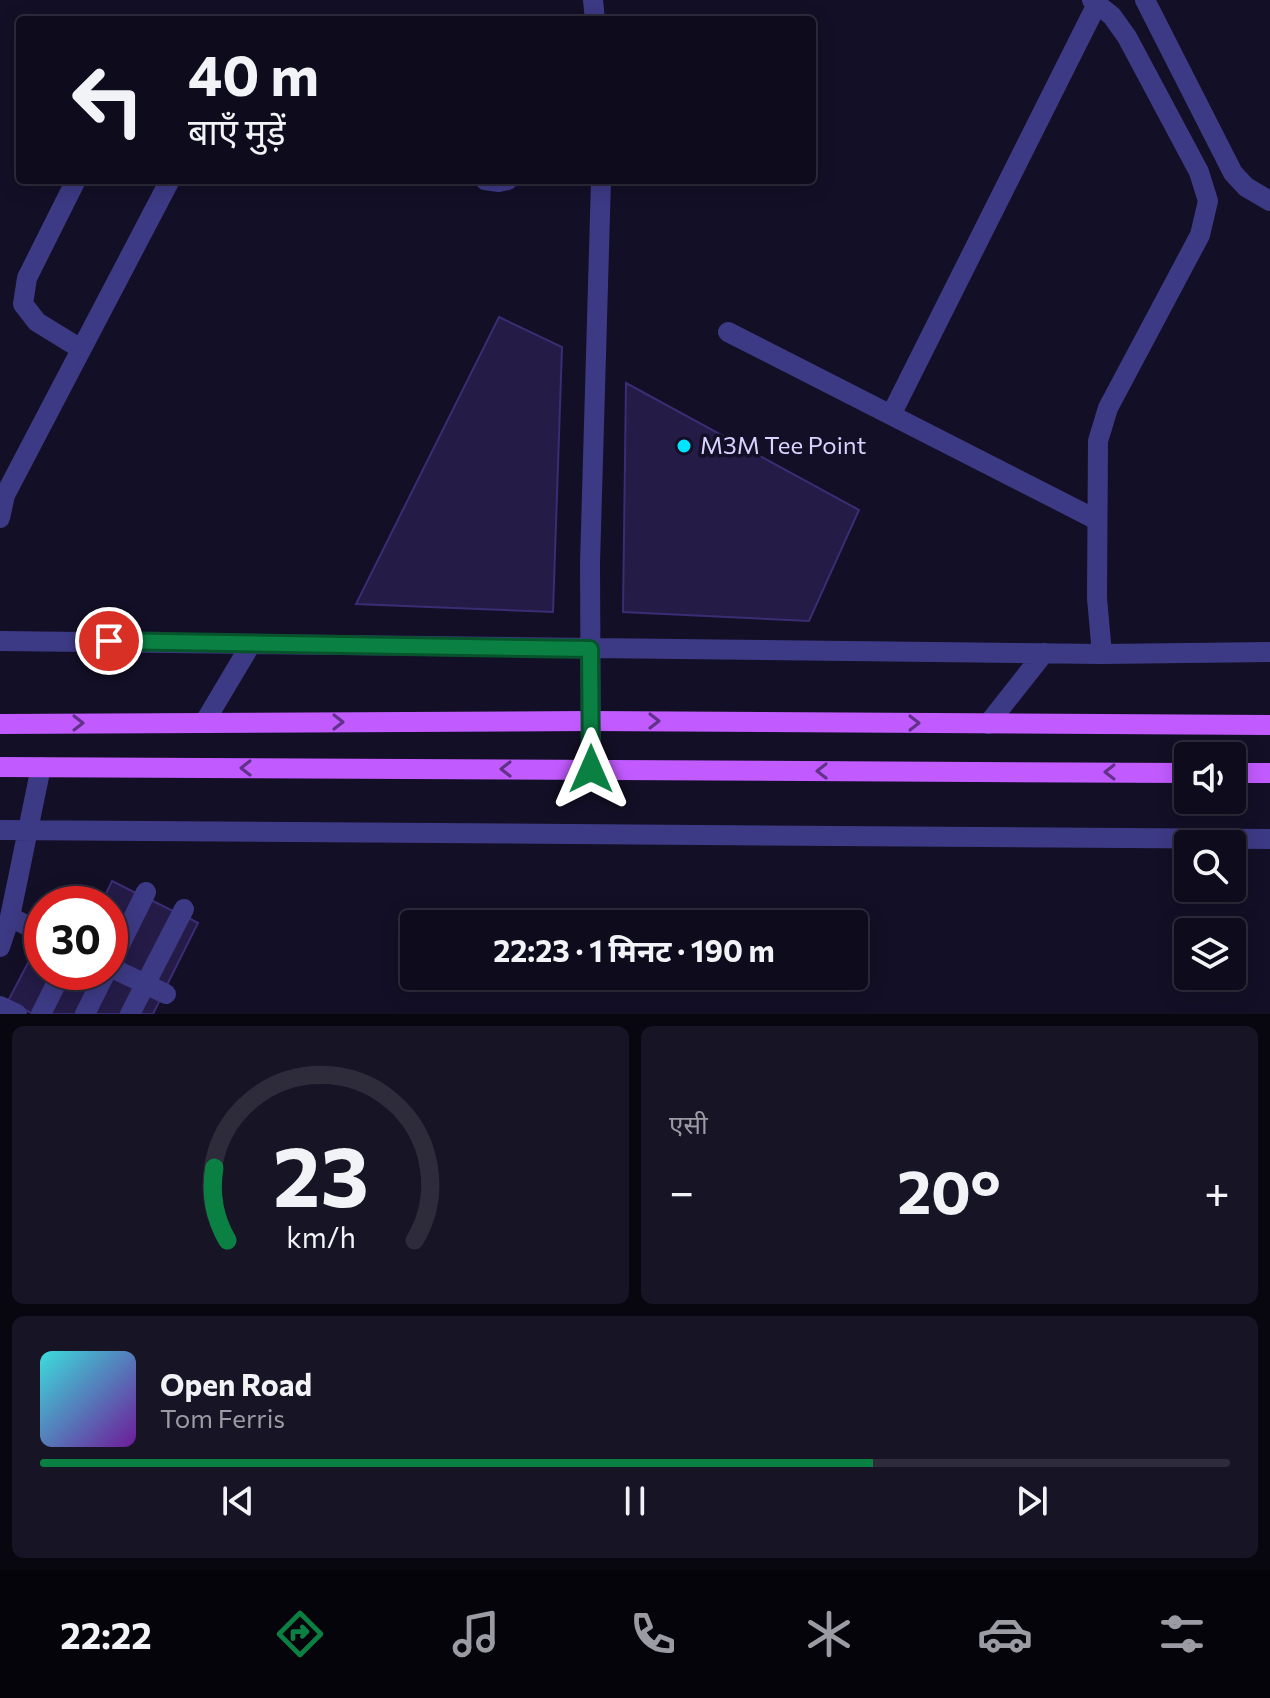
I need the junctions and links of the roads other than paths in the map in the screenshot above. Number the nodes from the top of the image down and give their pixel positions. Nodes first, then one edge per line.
1 (1145, 0) edge
2 (1094, 2) edge
3 (74, 184) edge
4 (168, 184) edge
5 (601, 184) edge
6 (1270, 201) edge
7 (728, 332) dead end
8 (81, 349) junction
9 (891, 415) junction
10 (0, 518) edge
11 (1097, 520) junction
12 (0, 641) edge
13 (251, 644) junction
14 (590, 649) junction
15 (1270, 652) edge
16 (1044, 653) junction
17 (1102, 654) junction
18 (590, 721) junction
19 (204, 723) junction
20 (0, 724) edge
21 (988, 724) junction
22 (1270, 725) edge
23 (0, 767) edge
24 (41, 767) junction
25 (591, 769) junction
26 (1174, 773) edge
27 (1246, 773) edge
28 (1270, 773) edge
29 (0, 830) edge
30 (27, 830) junction
31 (1270, 839) edge
32 (146, 892) dead end
33 (184, 909) dead end
34 (10, 917) junction
35 (24, 924) edge
36 (128, 929) edge
37 (0, 947) edge
38 (128, 975) edge
39 (145, 984) junction
40 (53, 990) edge
41 (97, 990) edge
42 (166, 994) dead end
43 (0, 1006) edge
44 (17, 1014) edge
45 (41, 1014) edge
46 (85, 1014) edge
47 (130, 1014) edge

1 - 6 street
2 - 9 street
2 - 11 street
3 - 8 street
4 - 8 street
5 - 14 street
7 - 9 street
8 - 10 street
9 - 11 street
11 - 17 street
12 - 13 street
13 - 14 street
13 - 19 street
14 - 16 street
14 - 18 street
15 - 17 street
16 - 17 street
16 - 21 street
19 -> 18 main road
18 -> 21 main road
18 - 25 street
20 -> 19 main road
21 - 22 main road
23 - 24 main road
25 -> 24 main road
24 - 30 street
26 -> 25 main road
27 - 28 main road
29 - 30 street
30 - 31 street
30 - 34 street
32 - 36 street
33 - 39 street
34 - 35 street
34 - 37 street
38 - 39 street
39 - 42 street
39 - 47 street
40 - 45 street
41 - 46 street
43 - 44 street

